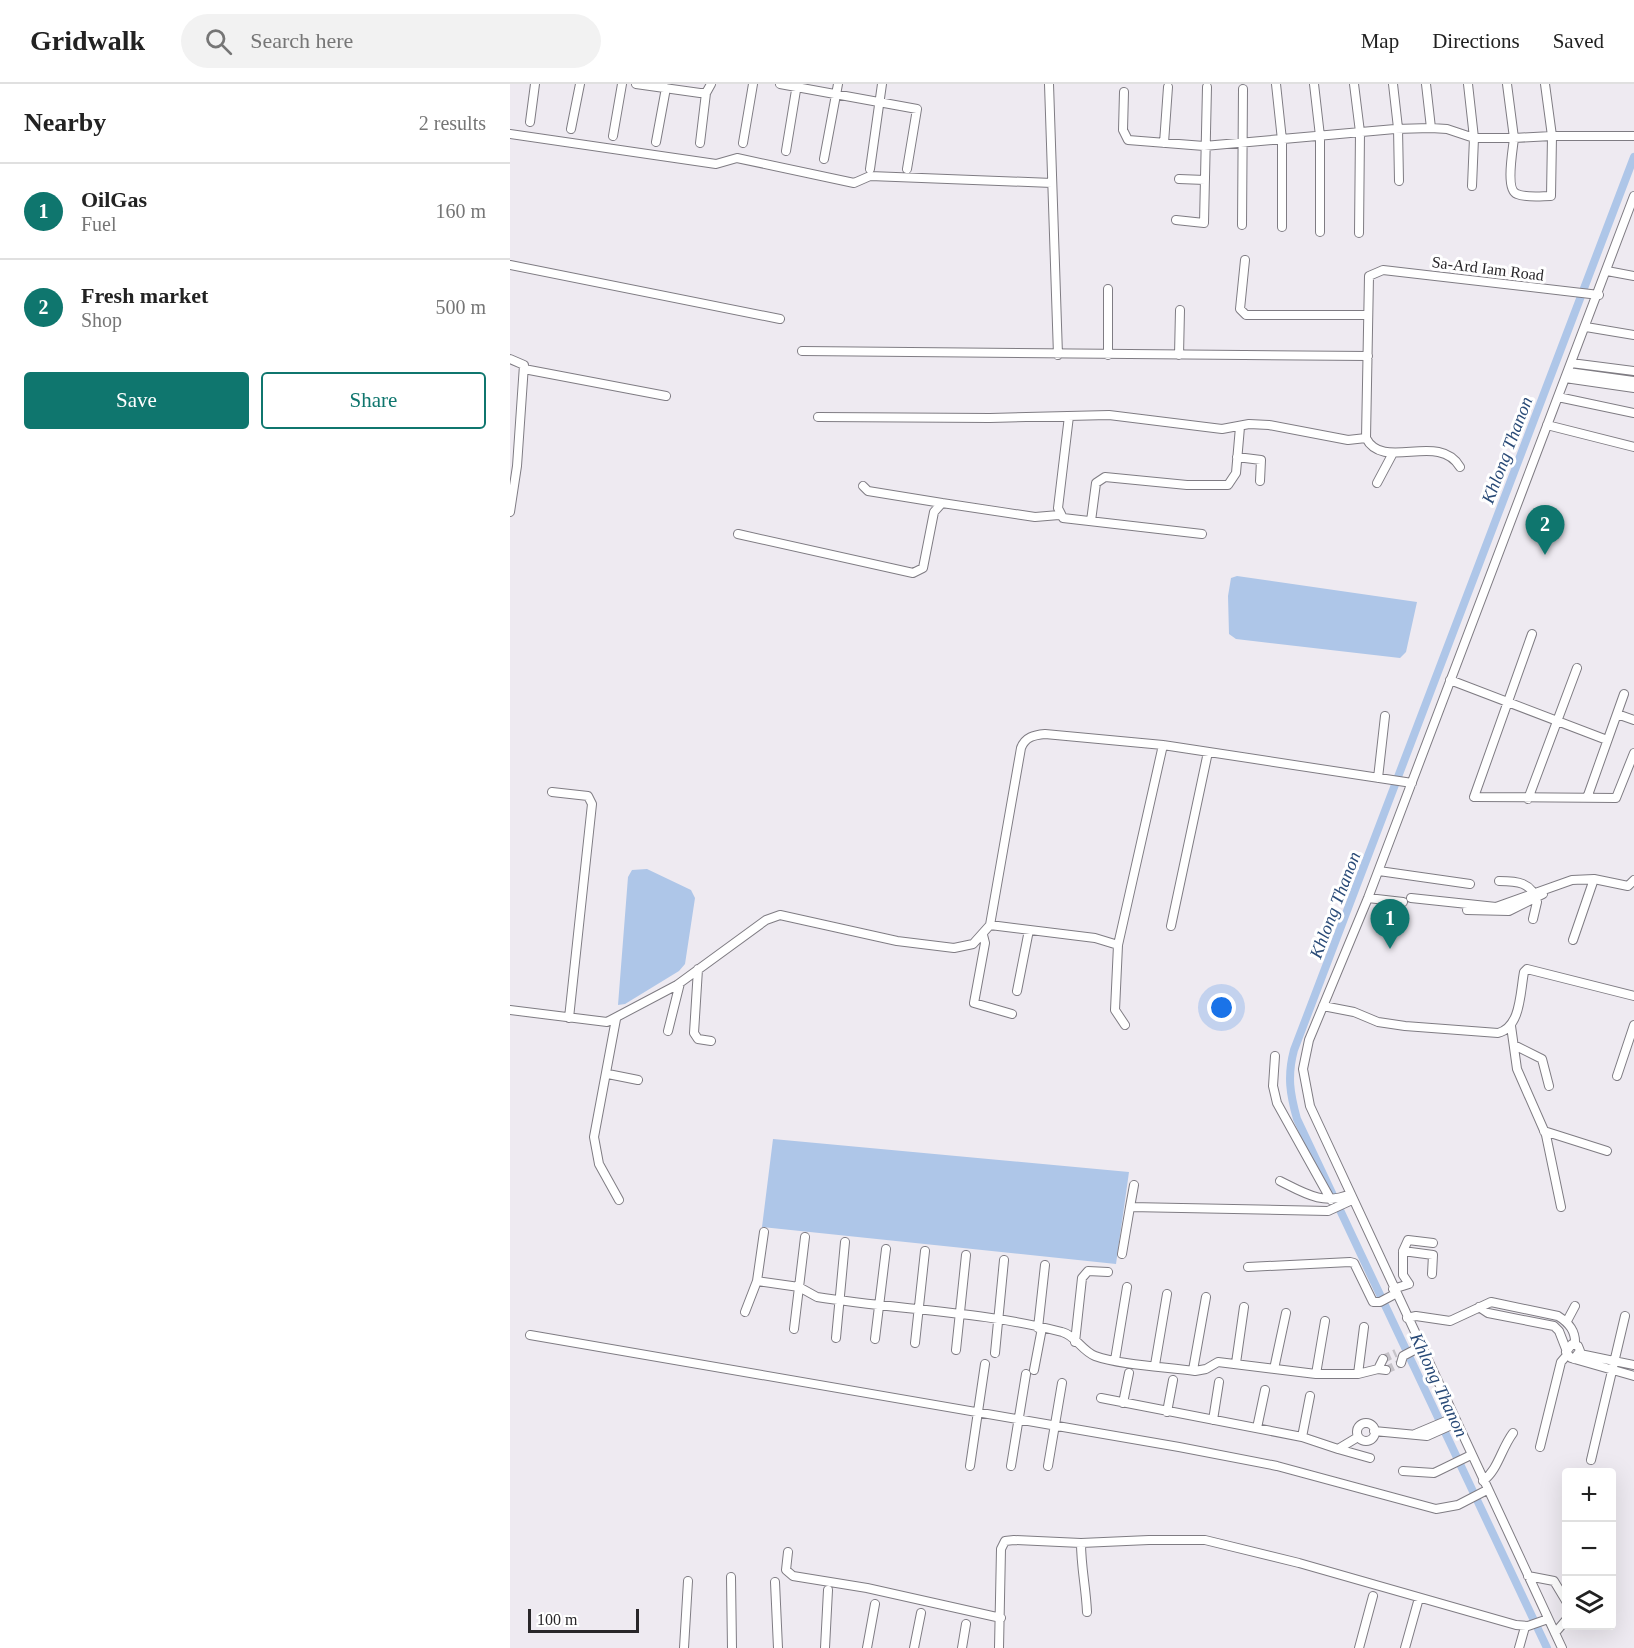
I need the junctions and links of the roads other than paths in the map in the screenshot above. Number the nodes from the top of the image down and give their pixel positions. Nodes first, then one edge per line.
1 (535, 84) edge
2 (580, 84) edge
3 (622, 84) edge
4 (636, 84) edge
5 (711, 84) edge
6 (753, 84) edge
7 (780, 84) edge
8 (838, 84) edge
9 (882, 84) edge
10 (1049, 84) edge
11 (1276, 84) edge
12 (1314, 84) edge
13 (1353, 84) edge
14 (1393, 84) edge
15 (1426, 84) edge
16 (1468, 84) edge
17 (1507, 84) edge
18 (1545, 84) edge
19 (796, 86) edge
20 (1168, 87) dead end
21 (1207, 87) dead end
22 (666, 88) junction
23 (1243, 89) dead end
24 (1124, 92) dead end
25 (706, 93) junction
26 (836, 94) junction
27 (879, 101) junction
28 (530, 122) dead end
29 (1398, 128) junction
30 (1431, 128) junction
31 (571, 129) dead end
32 (1360, 132) junction
33 (510, 134) edge
34 (613, 136) dead end
35 (1320, 136) junction
36 (1552, 136) junction
37 (1633, 136) edge
38 (1474, 138) junction
39 (1514, 138) junction
40 (1282, 140) junction
41 (656, 142) dead end
42 (700, 143) dead end
43 (743, 143) dead end
44 (1164, 143) junction
45 (1243, 143) junction
46 (1206, 146) junction
47 (786, 151) dead end
48 (825, 159) dead end
49 (870, 169) dead end
50 (907, 169) dead end
51 (1179, 179) dead end
52 (1205, 180) junction
53 (1399, 181) dead end
54 (1052, 183) junction
55 (1472, 186) dead end
56 (1634, 196) edge
57 (1176, 220) dead end
58 (1242, 225) dead end
59 (1282, 227) dead end
60 (1320, 232) dead end
61 (1359, 233) dead end
62 (1245, 260) dead end
63 (510, 265) edge
64 (1607, 271) junction
65 (1634, 276) edge
66 (1108, 289) dead end
67 (1594, 295) junction
68 (1180, 310) dead end
69 (1368, 315) junction
70 (780, 319) dead end
71 (1586, 327) junction
72 (1634, 335) edge
73 (802, 351) dead end
74 (1058, 355) junction
75 (1108, 355) junction
76 (1179, 355) junction
77 (1368, 356) junction
78 (510, 358) edge
79 (1571, 363) junction
80 (524, 369) junction
81 (1634, 371) edge
82 (1567, 375) junction
83 (1634, 381) edge
84 (1634, 388) edge
85 (666, 396) dead end
86 (1558, 397) junction
87 (1634, 413) edge
88 (1069, 416) junction
89 (818, 417) dead end
90 (1547, 425) junction
91 (1240, 427) junction
92 (1366, 438) junction
93 (1634, 447) edge
94 (1393, 453) junction
95 (1237, 458) junction
96 (514, 465) edge
97 (1460, 467) dead end
98 (1260, 482) dead end
99 (1377, 483) dead end
100 (863, 486) dead end
101 (942, 503) junction
102 (510, 512) edge
103 (1059, 515) junction
104 (1091, 521) junction
105 (738, 534) dead end
106 (1202, 534) dead end
107 (1532, 634) dead end
108 (1577, 668) dead end
109 (1450, 680) junction
110 (1624, 694) dead end
111 (1507, 701) junction
112 (1617, 714) junction
113 (1384, 716) dead end
114 (1634, 720) edge
115 (1557, 721) junction
116 (1607, 740) junction
117 (1163, 745) junction
118 (1208, 752) junction
119 (1634, 753) edge
120 (1382, 779) junction
121 (1408, 783) junction
122 (552, 792) dead end
123 (1587, 798) junction
124 (1528, 799) junction
125 (1379, 871) junction
126 (1593, 879) junction
127 (1634, 880) edge
128 (1499, 881) dead end
129 (1470, 884) dead end
130 (1535, 894) junction
131 (1369, 896) junction
132 (1533, 919) dead end
133 (990, 925) junction
134 (1171, 926) dead end
135 (1029, 930) junction
136 (983, 935) junction
137 (1573, 940) dead end
138 (1118, 945) junction
139 (698, 969) junction
140 (680, 983) junction
141 (1017, 991) dead end
142 (1634, 996) edge
143 (1323, 1006) junction
144 (510, 1011) edge
145 (1012, 1014) dead end
146 (569, 1018) junction
147 (616, 1019) junction
148 (1125, 1025) dead end
149 (1634, 1025) edge
150 (1511, 1026) junction
151 (668, 1031) dead end
152 (711, 1041) dead end
153 (1514, 1045) junction
154 (1275, 1056) dead end
155 (608, 1074) junction
156 (1617, 1076) dead end
157 (638, 1080) dead end
158 (1549, 1086) dead end
159 (1544, 1131) junction
160 (1607, 1151) dead end
161 (1280, 1181) dead end
162 (1134, 1185) dead end
163 (1349, 1198) junction
164 (619, 1200) dead end
165 (1334, 1203) junction
166 (1130, 1207) junction
167 (1561, 1207) dead end
168 (764, 1232) dead end
169 (805, 1237) dead end
170 (845, 1242) dead end
171 (1433, 1243) dead end
172 (886, 1249) dead end
173 (925, 1251) dead end
174 (1403, 1251) junction
175 (1122, 1254) dead end
176 (966, 1256) dead end
177 (1004, 1260) dead end
178 (1045, 1265) dead end
179 (1248, 1267) dead end
180 (1108, 1272) dead end
181 (1432, 1274) dead end
182 (757, 1281) junction
183 (799, 1287) junction
184 (1127, 1287) dead end
185 (1393, 1293) junction
186 (1167, 1294) dead end
187 (1206, 1297) dead end
188 (839, 1300) junction
189 (879, 1305) junction
190 (1575, 1305) dead end
191 (1244, 1307) dead end
192 (1479, 1307) junction
193 (919, 1309) junction
194 (746, 1312) dead end
195 (960, 1312) junction
196 (1286, 1313) dead end
197 (1624, 1316) dead end
198 (1407, 1318) junction
199 (999, 1319) junction
200 (1325, 1321) dead end
201 (1567, 1321) junction
202 (1364, 1327) dead end
203 (1040, 1328) junction
204 (794, 1329) dead end
205 (530, 1335) dead end
206 (836, 1338) dead end
207 (875, 1339) dead end
208 (1076, 1342) junction
209 (915, 1343) dead end
210 (1418, 1348) junction
211 (956, 1350) dead end
212 (995, 1353) dead end
213 (1572, 1354) junction
214 (1401, 1357) tunnel mouth
215 (1383, 1359) tunnel mouth
216 (1114, 1360) junction
217 (1615, 1361) junction
218 (1236, 1363) junction
219 (986, 1364) dead end
220 (1155, 1365) junction
221 (1634, 1365) edge
222 (1274, 1369) junction
223 (1193, 1371) junction
224 (1612, 1371) junction
225 (1129, 1373) dead end
226 (1316, 1374) junction
227 (1358, 1374) junction
228 (1634, 1376) edge
229 (1173, 1380) dead end
230 (1220, 1382) dead end
231 (1062, 1383) dead end
232 (1266, 1390) dead end
233 (1310, 1396) dead end
234 (1101, 1398) dead end
235 (1123, 1403) junction
236 (978, 1412) junction
237 (1167, 1412) junction
238 (1019, 1419) junction
239 (1213, 1420) junction
240 (1452, 1422) junction
241 (1055, 1425) junction
242 (1257, 1428) junction
243 (1374, 1431) junction
244 (1513, 1433) dead end
245 (1302, 1437) junction
246 (1358, 1437) junction
247 (1540, 1447) dead end
248 (1338, 1449) junction
249 (1469, 1456) junction
250 (1370, 1458) dead end
251 (1591, 1460) dead end
252 (970, 1466) dead end
253 (1011, 1466) dead end
254 (1048, 1466) dead end
255 (1402, 1471) dead end
256 (1484, 1488) junction
257 (1081, 1543) junction
258 (788, 1552) dead end
259 (1528, 1576) junction
260 (731, 1577) dead end
261 (688, 1581) dead end
262 (775, 1582) dead end
263 (828, 1590) dead end
264 (1562, 1595) edge
265 (1374, 1596) dead end
266 (1419, 1598) junction
267 (875, 1604) dead end
268 (921, 1612) dead end
269 (1087, 1612) dead end
270 (1001, 1618) junction
271 (1545, 1620) junction
272 (966, 1624) dead end
273 (1562, 1625) edge
274 (1526, 1626) junction
275 (1555, 1633) junction
276 (684, 1648) edge
277 (732, 1648) edge
278 (777, 1648) edge
279 (825, 1648) edge
280 (867, 1648) edge
281 (914, 1648) edge
282 (962, 1648) edge
283 (999, 1648) edge
284 (1359, 1648) edge
285 (1405, 1648) edge
286 (1519, 1648) edge
287 (1562, 1648) edge

1 - 28 street
2 - 31 street
3 - 34 street
4 - 22 street
5 - 25 street
6 - 43 street
7 - 19 street
8 - 26 street
9 - 27 street
10 - 54 street
11 - 40 street
12 - 35 street
13 - 32 street
14 - 29 street
15 - 30 street
16 - 38 street
17 - 39 street
18 - 36 street
19 - 26 street
19 - 47 street
20 - 44 street
21 - 46 street
22 - 25 street
22 - 41 street
23 - 45 street
24 - 44 street
25 - 42 street
26 - 27 street
26 - 48 street
27 - 49 street
27 - 50 street
29 - 30 street
29 - 32 street
29 - 53 street
30 - 38 street
32 - 35 street
32 - 61 street
33 - 54 street
35 - 40 street
35 - 60 street
36 - 37 street
36 - 39 street
36 - 39 street
38 - 39 street
38 - 55 street
40 - 45 street
40 - 59 street
44 - 46 street
45 - 46 street
45 - 58 street
46 - 52 street
51 - 52 street
52 - 57 street
54 - 74 street
56 - 64 street
62 - 69 street
63 - 70 street
64 - 65 street
64 - 67 street
66 - 75 street
67 - 69 street, Sa-Ard Iam Road
67 - 71 street
68 - 76 street
69 - 77 street
71 - 72 street
71 - 79 street
73 - 74 street
74 - 75 street
75 - 76 street
76 - 77 street
77 - 92 street
78 - 80 street
79 - 81 street
79 - 82 street
80 - 85 street
80 - 96 street
82 - 83 street
82 - 84 street
82 - 86 street
86 - 87 street
86 - 90 street
88 - 89 street
88 - 91 street
88 - 103 street
90 - 93 street
90 - 109 street
91 - 92 street
91 - 95 street
92 - 94 street
94 - 97 street
94 - 99 street
95 - 98 street
95 - 104 street
96 - 102 street
100 - 101 street
101 - 103 street
101 - 105 street
103 - 104 street
104 - 106 street
107 - 111 street
108 - 115 street
109 - 111 street
109 - 121 street
110 - 112 street
111 - 115 street
111 - 124 street
112 - 114 street
112 - 116 street
113 - 120 street
115 - 116 street
115 - 124 street
116 - 123 street
117 - 118 street
117 - 133 street
117 - 138 street
118 - 120 street
118 - 134 street
119 - 123 street
120 - 121 street
121 - 125 street
122 - 146 street
123 - 124 street
125 - 129 street
125 - 131 street
126 - 127 street
126 - 130 street
126 - 137 street
128 - 130 street
130 - 131 street
130 - 132 street
131 - 143 street
133 - 135 street
133 - 136 street
135 - 138 street
135 - 141 street
136 - 139 street
136 - 145 street
138 - 148 street
139 - 140 street
139 - 152 street
140 - 147 street
140 - 151 street
142 - 150 street
143 - 150 street
143 - 163 street
144 - 146 street
146 - 147 street
147 - 155 street
149 - 156 street
150 - 153 street
153 - 158 street
153 - 159 street
154 - 165 street
155 - 157 street
155 - 164 street
159 - 160 street
159 - 167 street
161 - 165 street
162 - 166 street
163 - 165 street
163 - 185 street
165 - 166 street
166 - 175 street
168 - 182 street
169 - 183 street
170 - 188 street
171 - 174 street
172 - 189 street
173 - 193 street
174 - 181 street
174 - 185 street
176 - 195 street
177 - 199 street
178 - 203 street
179 - 185 street
180 - 208 street
182 - 183 street
182 - 194 street
183 - 188 street
183 - 204 street
184 - 216 street
185 - 198 street
186 - 220 street
187 - 223 street
188 - 189 street
188 - 206 street
189 - 193 street
189 - 207 street
190 - 201 street
191 - 218 street
192 - 198 street
192 - 201 street
192 - 213 street
193 - 195 street
193 - 209 street
195 - 199 street
195 - 211 street
196 - 222 street
197 - 217 street
198 - 210 street
199 - 203 street
199 - 212 street
200 - 226 street
201 - 213 street
202 - 227 street
203 - 208 street
203 - 238 street
205 - 236 street
208 - 216 street
210 - 214 street
210 - 240 street
213 - 217 street
213 - 224 street
213 - 247 street
215 - 227 street
216 - 220 street
217 - 221 street
217 - 224 street
218 - 222 street
218 - 223 street
219 - 236 street
220 - 223 street
222 - 226 street
224 - 228 street
224 - 251 street
225 - 235 street
226 - 227 street
229 - 237 street
230 - 239 street
231 - 241 street
232 - 242 street
233 - 245 street
234 - 235 street
235 - 237 street
236 - 238 street
236 - 252 street
237 - 239 street
238 - 241 street
238 - 253 street
239 - 242 street
240 - 243 street
240 - 249 street
241 - 254 street
241 - 256 street
242 - 245 street
243 - 246 street
243 - 246 street
244 - 256 street
245 - 248 street
246 - 248 street
248 - 250 street
249 - 255 street
249 - 256 street
256 - 259 street
257 - 266 street
257 - 269 street
257 - 270 street
258 - 270 street
259 - 264 street
259 - 271 street
260 - 277 street
261 - 276 street
262 - 278 street
263 - 279 street
265 - 284 street
266 - 274 street
266 - 285 street
267 - 280 street
268 - 281 street
270 - 283 street
271 - 274 street
271 - 275 street
272 - 282 street
273 - 275 street
274 - 286 street
275 - 287 street

